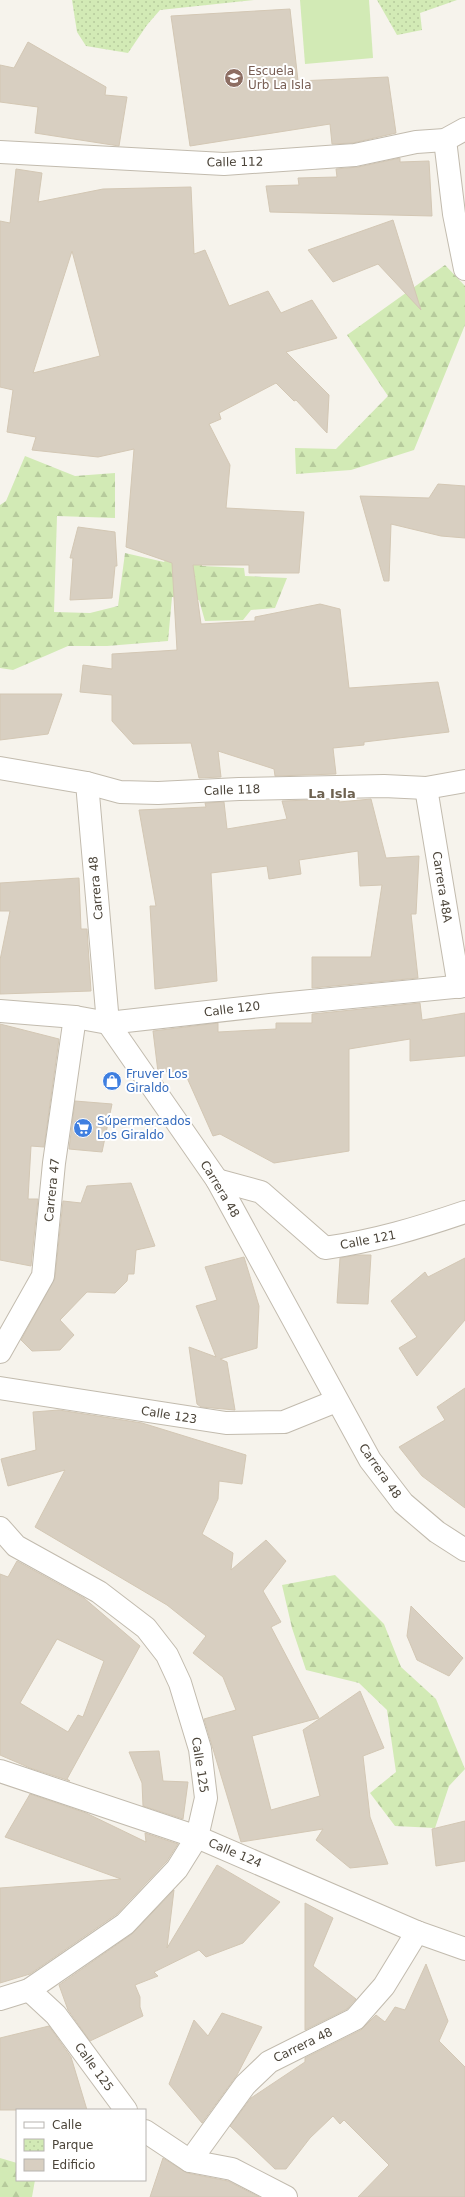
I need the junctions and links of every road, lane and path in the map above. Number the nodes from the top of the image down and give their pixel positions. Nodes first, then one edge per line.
1 (465, 129) edge
2 (445, 140) junction
3 (0, 152) edge
4 (465, 269) edge
5 (0, 768) edge
6 (465, 781) edge
7 (87, 783) junction
8 (426, 788) junction
9 (462, 987) edge
10 (0, 1011) edge
11 (75, 1017) junction
12 (108, 1023) junction
13 (217, 1180) junction
14 (465, 1212) edge
15 (0, 1352) edge
16 (0, 1388) edge
17 (336, 1401) junction
18 (0, 1528) edge
19 (465, 1550) edge
20 (0, 1771) edge
21 (197, 1837) junction
22 (417, 1932) junction
23 (465, 1949) edge
24 (29, 1990) junction
25 (0, 1999) edge
26 (125, 2109) edge
27 (146, 2132) edge
28 (190, 2161) junction
29 (286, 2197) edge

1 - 2 street, Calle 112
2 - 3 street, Calle 112
2 - 4 street
5 - 7 street, Calle 118
6 - 8 street, Calle 118
7 - 8 street, Calle 118
7 - 12 street, Carrera 48
8 - 9 street, Carrera 48A
9 - 12 street, Calle 120
10 - 11 street, Calle 120
11 - 12 street, Calle 120
11 - 15 street, Carrera 47
12 - 13 street, Carrera 48
13 - 14 street, Calle 121
13 - 17 street, Carrera 48
16 - 17 street, Calle 123
17 - 19 street, Carrera 48
18 - 21 street, Calle 125
20 - 21 street, Calle 124
21 - 22 street, Calle 124
21 - 24 street, Calle 125
22 - 23 street, Calle 124
22 - 28 street, Carrera 48
24 - 25 street, Calle 125
24 - 26 street, Calle 125
27 - 28 street
28 - 29 street

